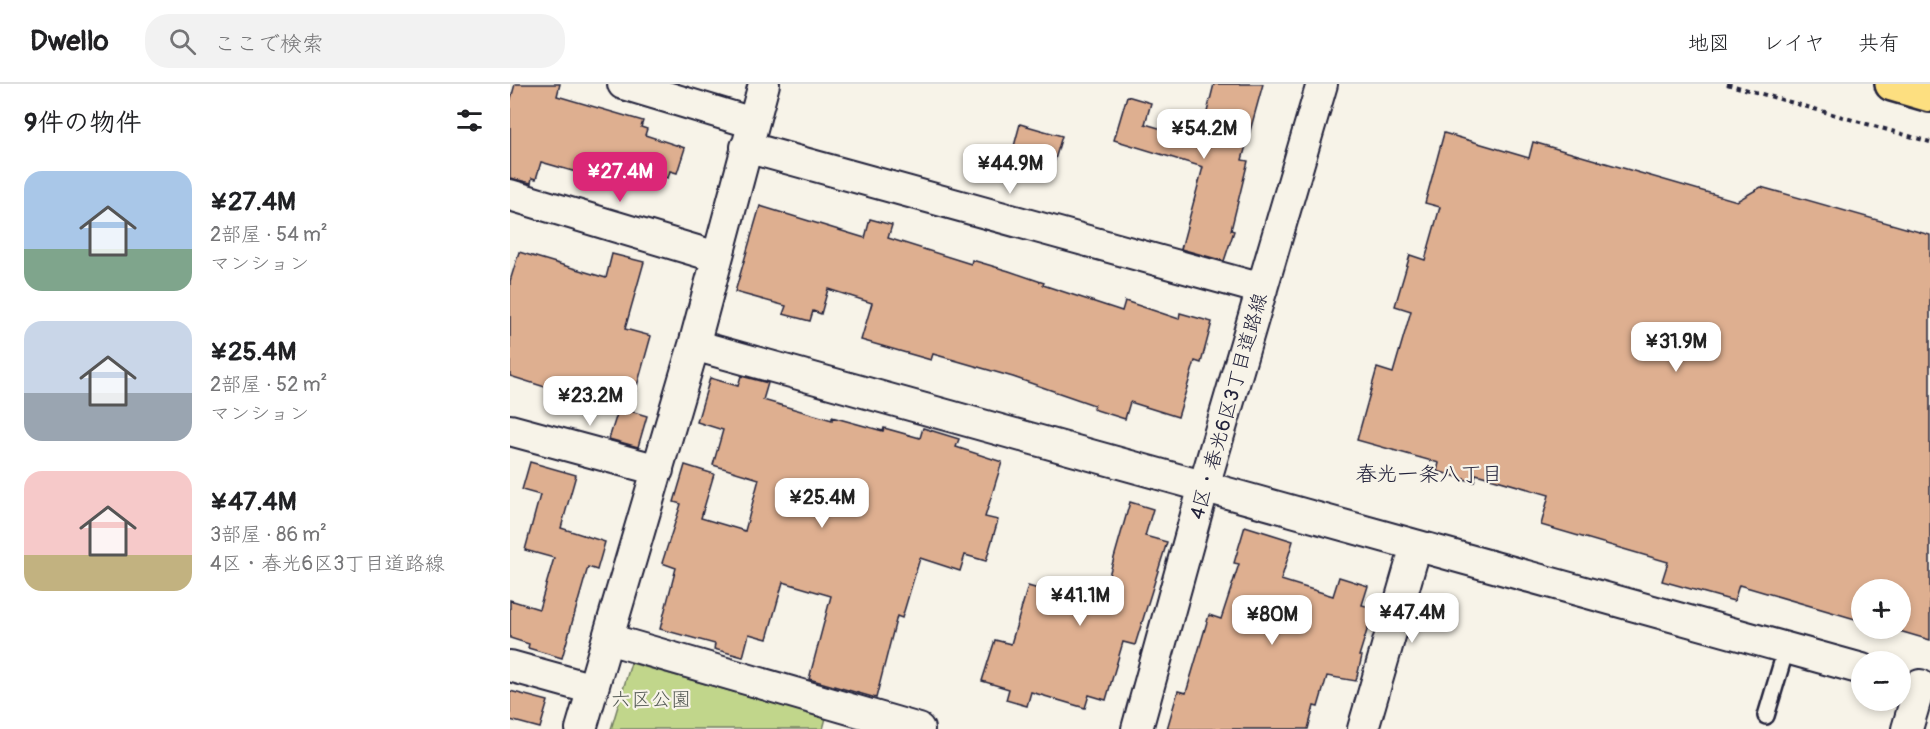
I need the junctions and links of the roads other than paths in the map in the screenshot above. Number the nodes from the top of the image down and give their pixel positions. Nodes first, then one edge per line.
1 (623, 84) edge
2 (764, 84) edge
3 (1322, 84) edge
4 (1892, 84) edge
5 (1930, 95) edge
6 (750, 135) junction
7 (510, 195) edge
8 (717, 257) junction
9 (1262, 289) junction
10 (694, 345) junction
11 (510, 430) edge
12 (658, 470) junction
13 (1204, 486) junction
14 (1416, 546) junction
15 (608, 639) junction
16 (1786, 649) junction
17 (510, 666) edge
18 (1851, 666) edge
19 (1917, 685) edge
20 (593, 688) junction
21 (1766, 716) dead end
22 (840, 718) edge
23 (581, 729) edge
24 (919, 729) edge
25 (1137, 729) edge
26 (1363, 729) edge
27 (1907, 729) edge

1 - 6 street
2 - 6 street
3 - 9 street, 4区・春光6区3丁目道路線
4 - 5 highway
6 - 8 street
6 - 9 street
7 - 8 street
8 - 10 street
9 - 13 street, 4区・春光6区3丁目道路線
10 - 12 street
10 - 13 street
11 - 12 street
12 - 15 street
13 - 14 street
13 - 25 street, 4区・春光6区3丁目道路線
14 - 16 street
14 - 26 street
15 - 20 street
15 - 22 street
16 - 18 street
16 - 21 lane
17 - 20 street
19 - 27 street
20 - 23 street
22 - 24 street

